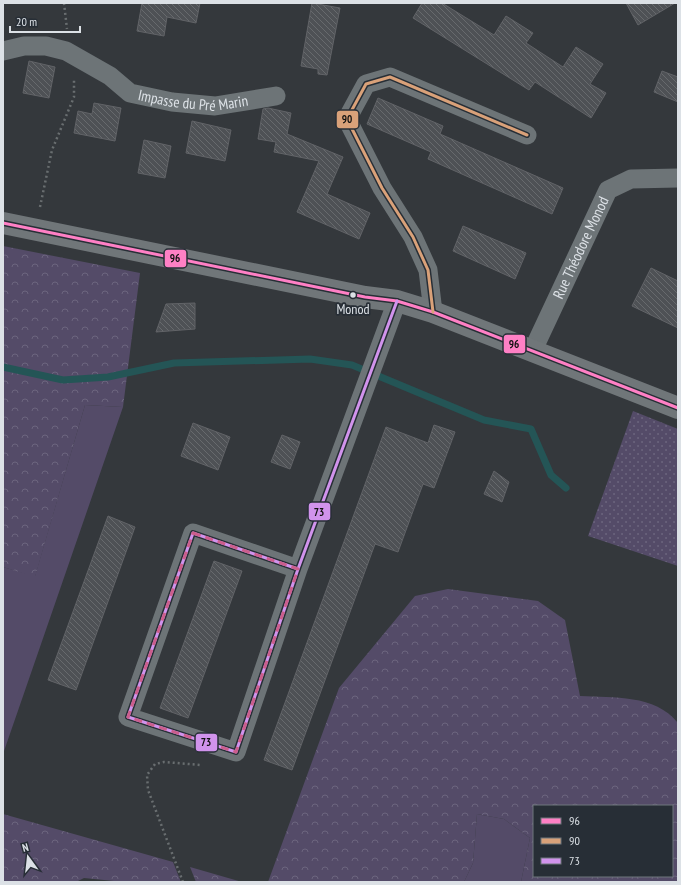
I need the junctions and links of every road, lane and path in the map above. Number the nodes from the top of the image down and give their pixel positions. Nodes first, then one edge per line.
1 (64, 3) edge
2 (3, 50) edge
3 (70, 53) junction
4 (276, 96) dead end
5 (527, 135) dead end
6 (678, 178) edge
7 (3, 222) edge
8 (35, 229) junction
9 (397, 301) junction
10 (433, 312) junction
11 (532, 350) junction
12 (678, 408) edge
13 (298, 569) junction
14 (236, 752) junction
15 (182, 882) edge

1 - 3 path
2 - 3 street, Impasse du Pré Marin
3 - 4 street, Impasse du Pré Marin
3 - 8 path
5 - 10 street
6 - 11 street, Rue Théodore Monod
7 - 8 main road
8 - 9 main road
9 - 10 main road
9 - 13 street
10 - 11 main road
11 - 12 main road
13 - 14 street
13 - 14 street
14 - 15 path

